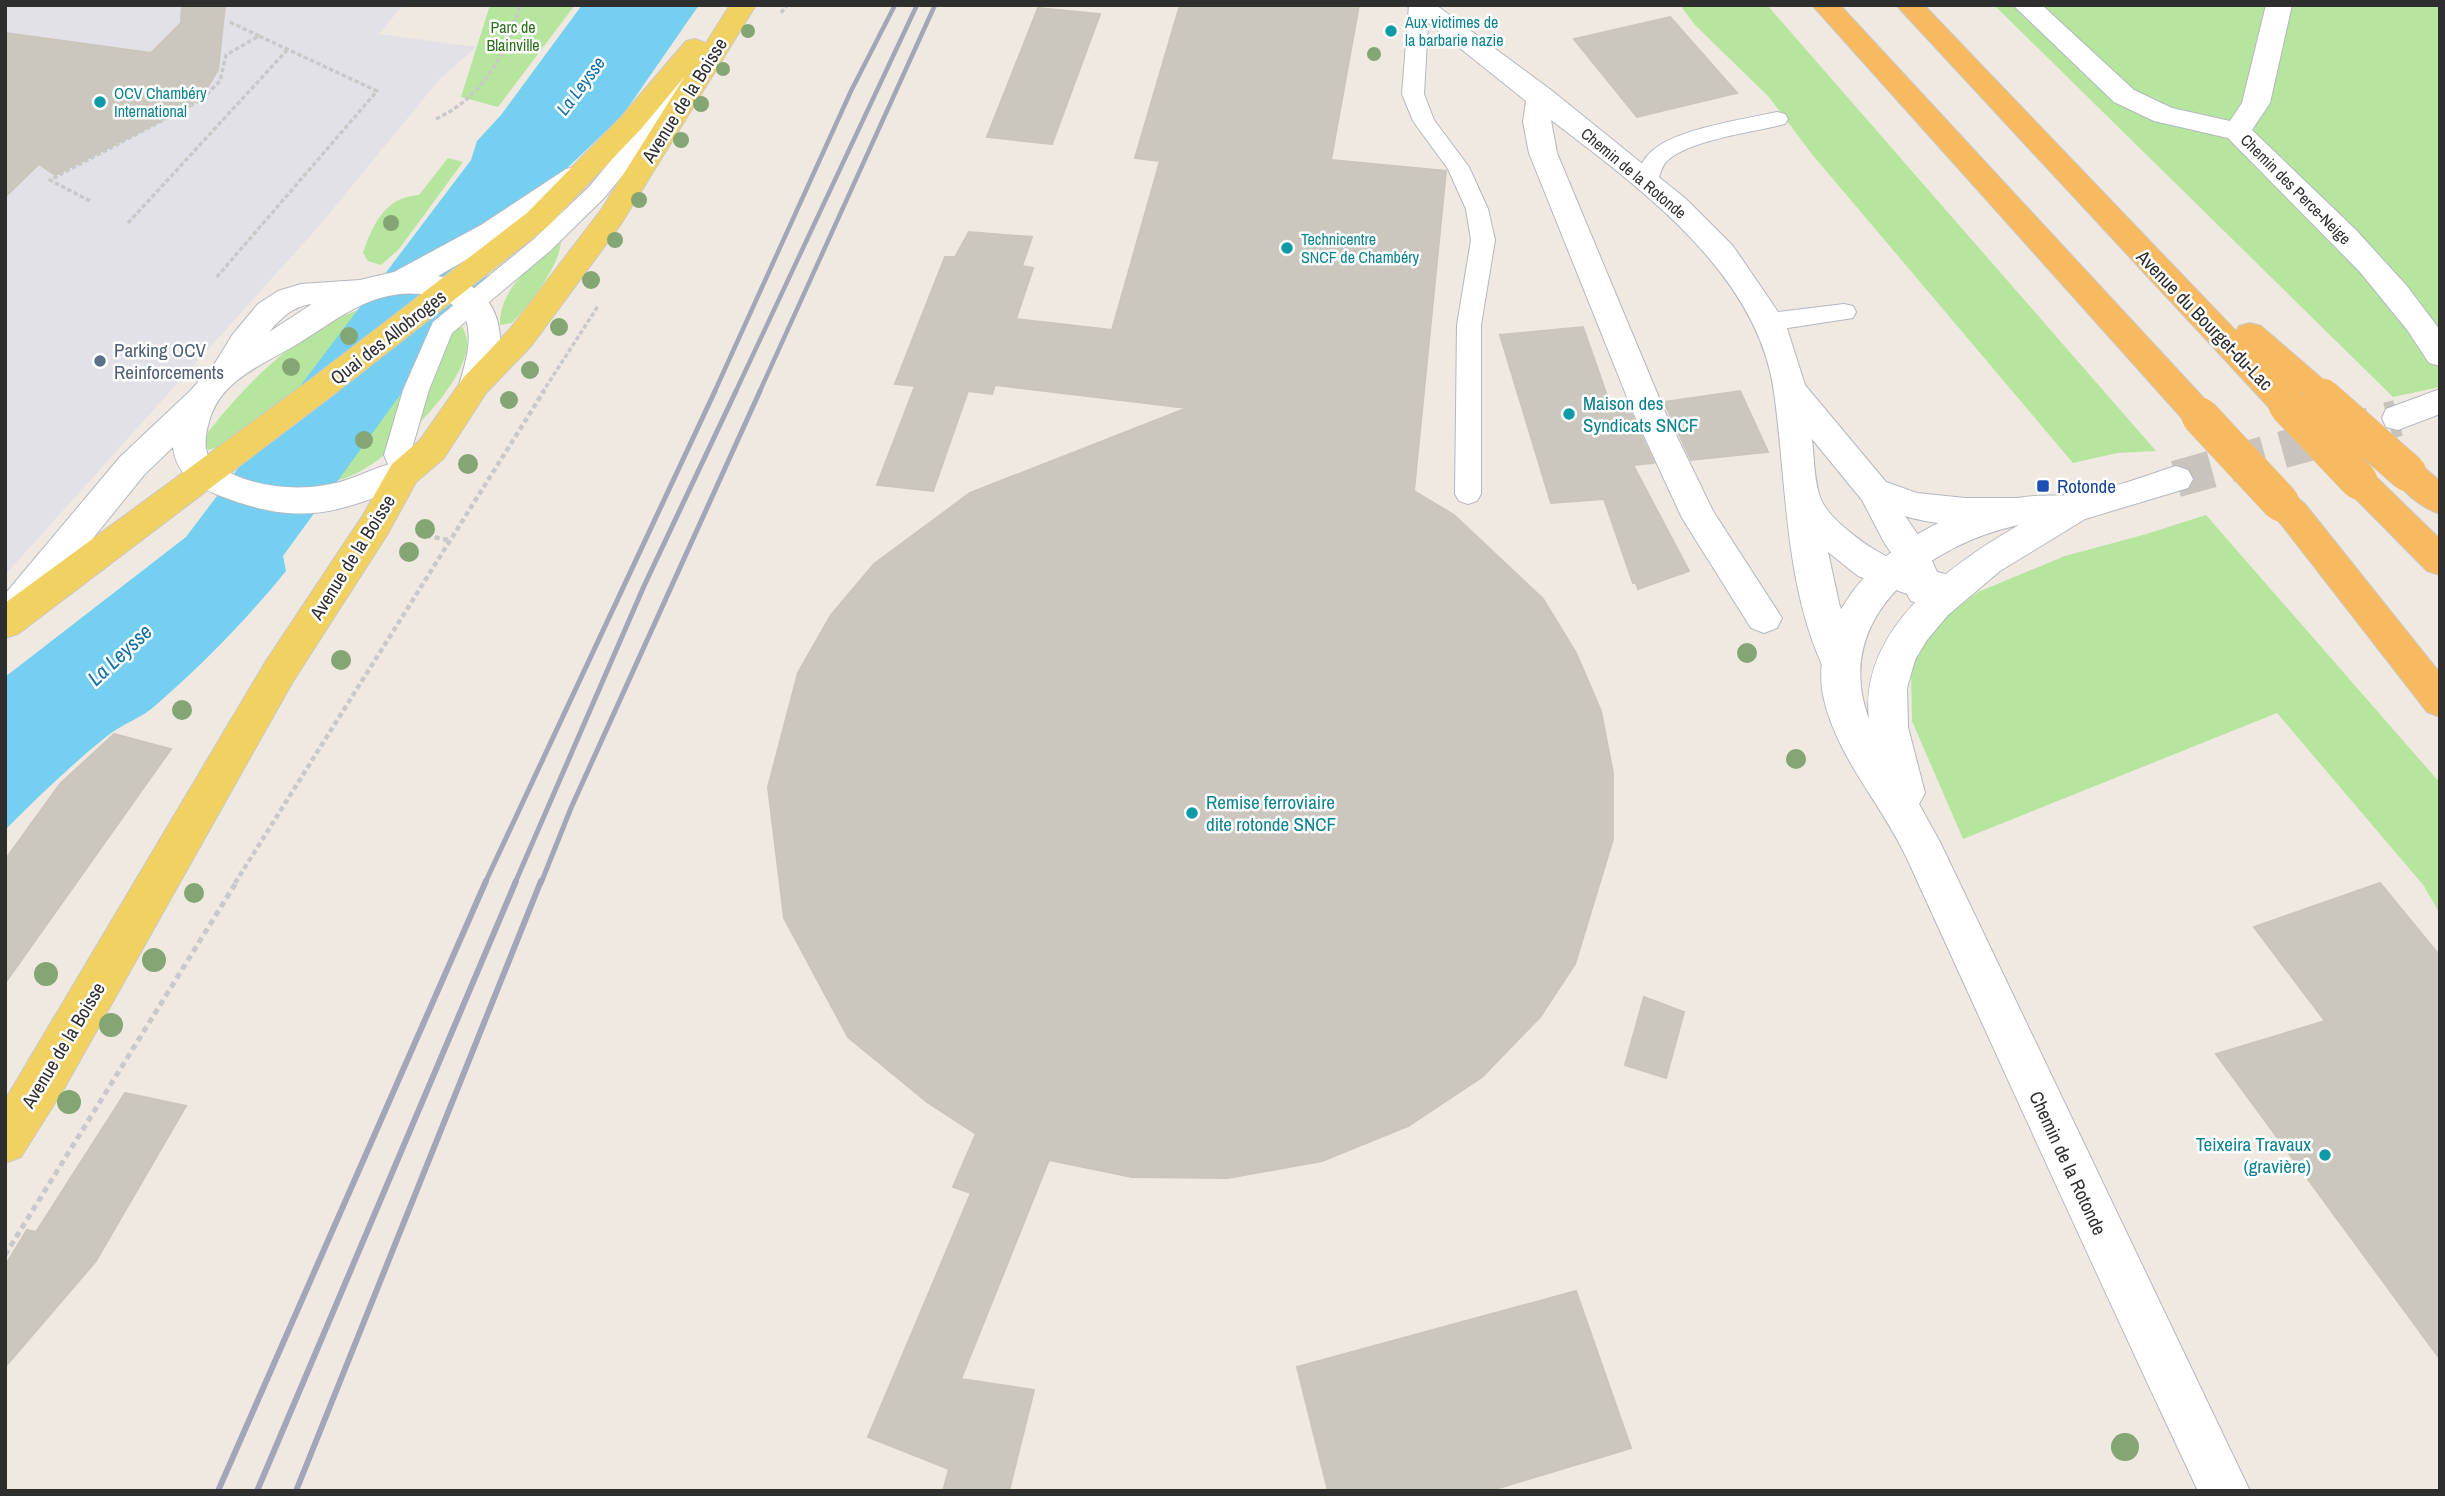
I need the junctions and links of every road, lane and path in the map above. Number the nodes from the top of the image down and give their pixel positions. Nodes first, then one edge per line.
1 (520, 5) edge
2 (730, 5) edge
3 (743, 5) edge
4 (1419, 5) edge
5 (1825, 5) edge
6 (1909, 5) edge
7 (2026, 5) edge
8 (2279, 5) edge
9 (230, 22) dead end
10 (259, 36) junction
11 (288, 49) junction
12 (685, 59) junction
13 (1541, 96) junction
14 (436, 119) dead end
15 (1777, 119) dead end
16 (2237, 131) junction
17 (2052, 159) junction
18 (583, 170) junction
19 (1647, 181) junction
20 (90, 201) dead end
21 (128, 223) dead end
22 (2361, 253) junction
23 (216, 278) dead end
24 (388, 284) junction
25 (461, 295) junction
26 (600, 302) dead end
27 (2440, 308) edge
28 (1844, 312) dead end
29 (1769, 322) junction
30 (2440, 355) edge
31 (475, 385) junction
32 (210, 388) junction
33 (1790, 389) junction
34 (2440, 401) edge
35 (2440, 418) edge
36 (404, 473) junction
37 (204, 474) junction
38 (2176, 480) tunnel mouth
39 (1874, 491) junction
40 (1468, 494) dead end
41 (1802, 499) junction
42 (2440, 500) edge
43 (2080, 507) junction
44 (2287, 508) junction
45 (2019, 511) junction
46 (2440, 561) edge
47 (1920, 585) junction
48 (1764, 618) dead end
49 (5, 622) edge
50 (1839, 662) junction
51 (2440, 668) edge
52 (2440, 701) edge
53 (1915, 833) junction
54 (5, 1141) edge
55 (5, 1255) edge
56 (2225, 1491) edge

1 - 14 path
2 - 12 main road, Quai des Allobroges
3 - 31 main road, Avenue de la Boisse
4 - 13 street, Chemin de la Rotonde
4 - 40 lane
5 - 44 highway, bridge
6 - 17 highway
7 - 16 street
8 - 16 street, Chemin des Perce-Neige
9 - 10 path
10 - 11 path
10 - 20 path
11 - 21 path
11 - 23 path
12 - 18 main road, Quai des Allobroges
12 - 25 lane
13 - 19 street, Chemin de la Rotonde
13 - 48 street
15 - 19 lane
16 - 22 street, Chemin des Perce-Neige
17 - 42 highway, bridge
17 - 46 highway, Avenue du Bourget-du-Lac, bridge
18 - 24 street
18 - 25 main road, Quai des Allobroges
19 - 29 street, Chemin de la Rotonde
22 - 27 street, Chemin des Perce-Neige
22 - 30 street, Chemin des Perce-Neige
24 - 25 street
24 - 32 street
25 - 31 street
25 - 36 lane
25 - 37 main road, Quai des Allobroges
26 - 55 path
28 - 29 lane
29 - 33 street, Chemin de la Rotonde
31 - 36 main road, Avenue de la Boisse
32 - 37 street
32 - 49 street
33 - 39 street, Chemin de la Rotonde
33 - 41 street, Chemin de la Rotonde
34 - 35 street
36 - 37 street
36 - 54 main road, Avenue de la Boisse
37 - 49 main road, Quai des Allobroges
38 - 43 street
39 - 45 street
39 - 47 street, Chemin de la Rotonde
41 - 47 street, Chemin de la Rotonde
41 - 50 street, Chemin de la Rotonde
43 - 45 street
43 - 47 street
44 - 51 highway
44 - 52 highway
45 - 47 street
47 - 50 street
47 - 53 street, Chemin de la Rotonde
50 - 53 street, Chemin de la Rotonde
53 - 56 street, Chemin de la Rotonde

